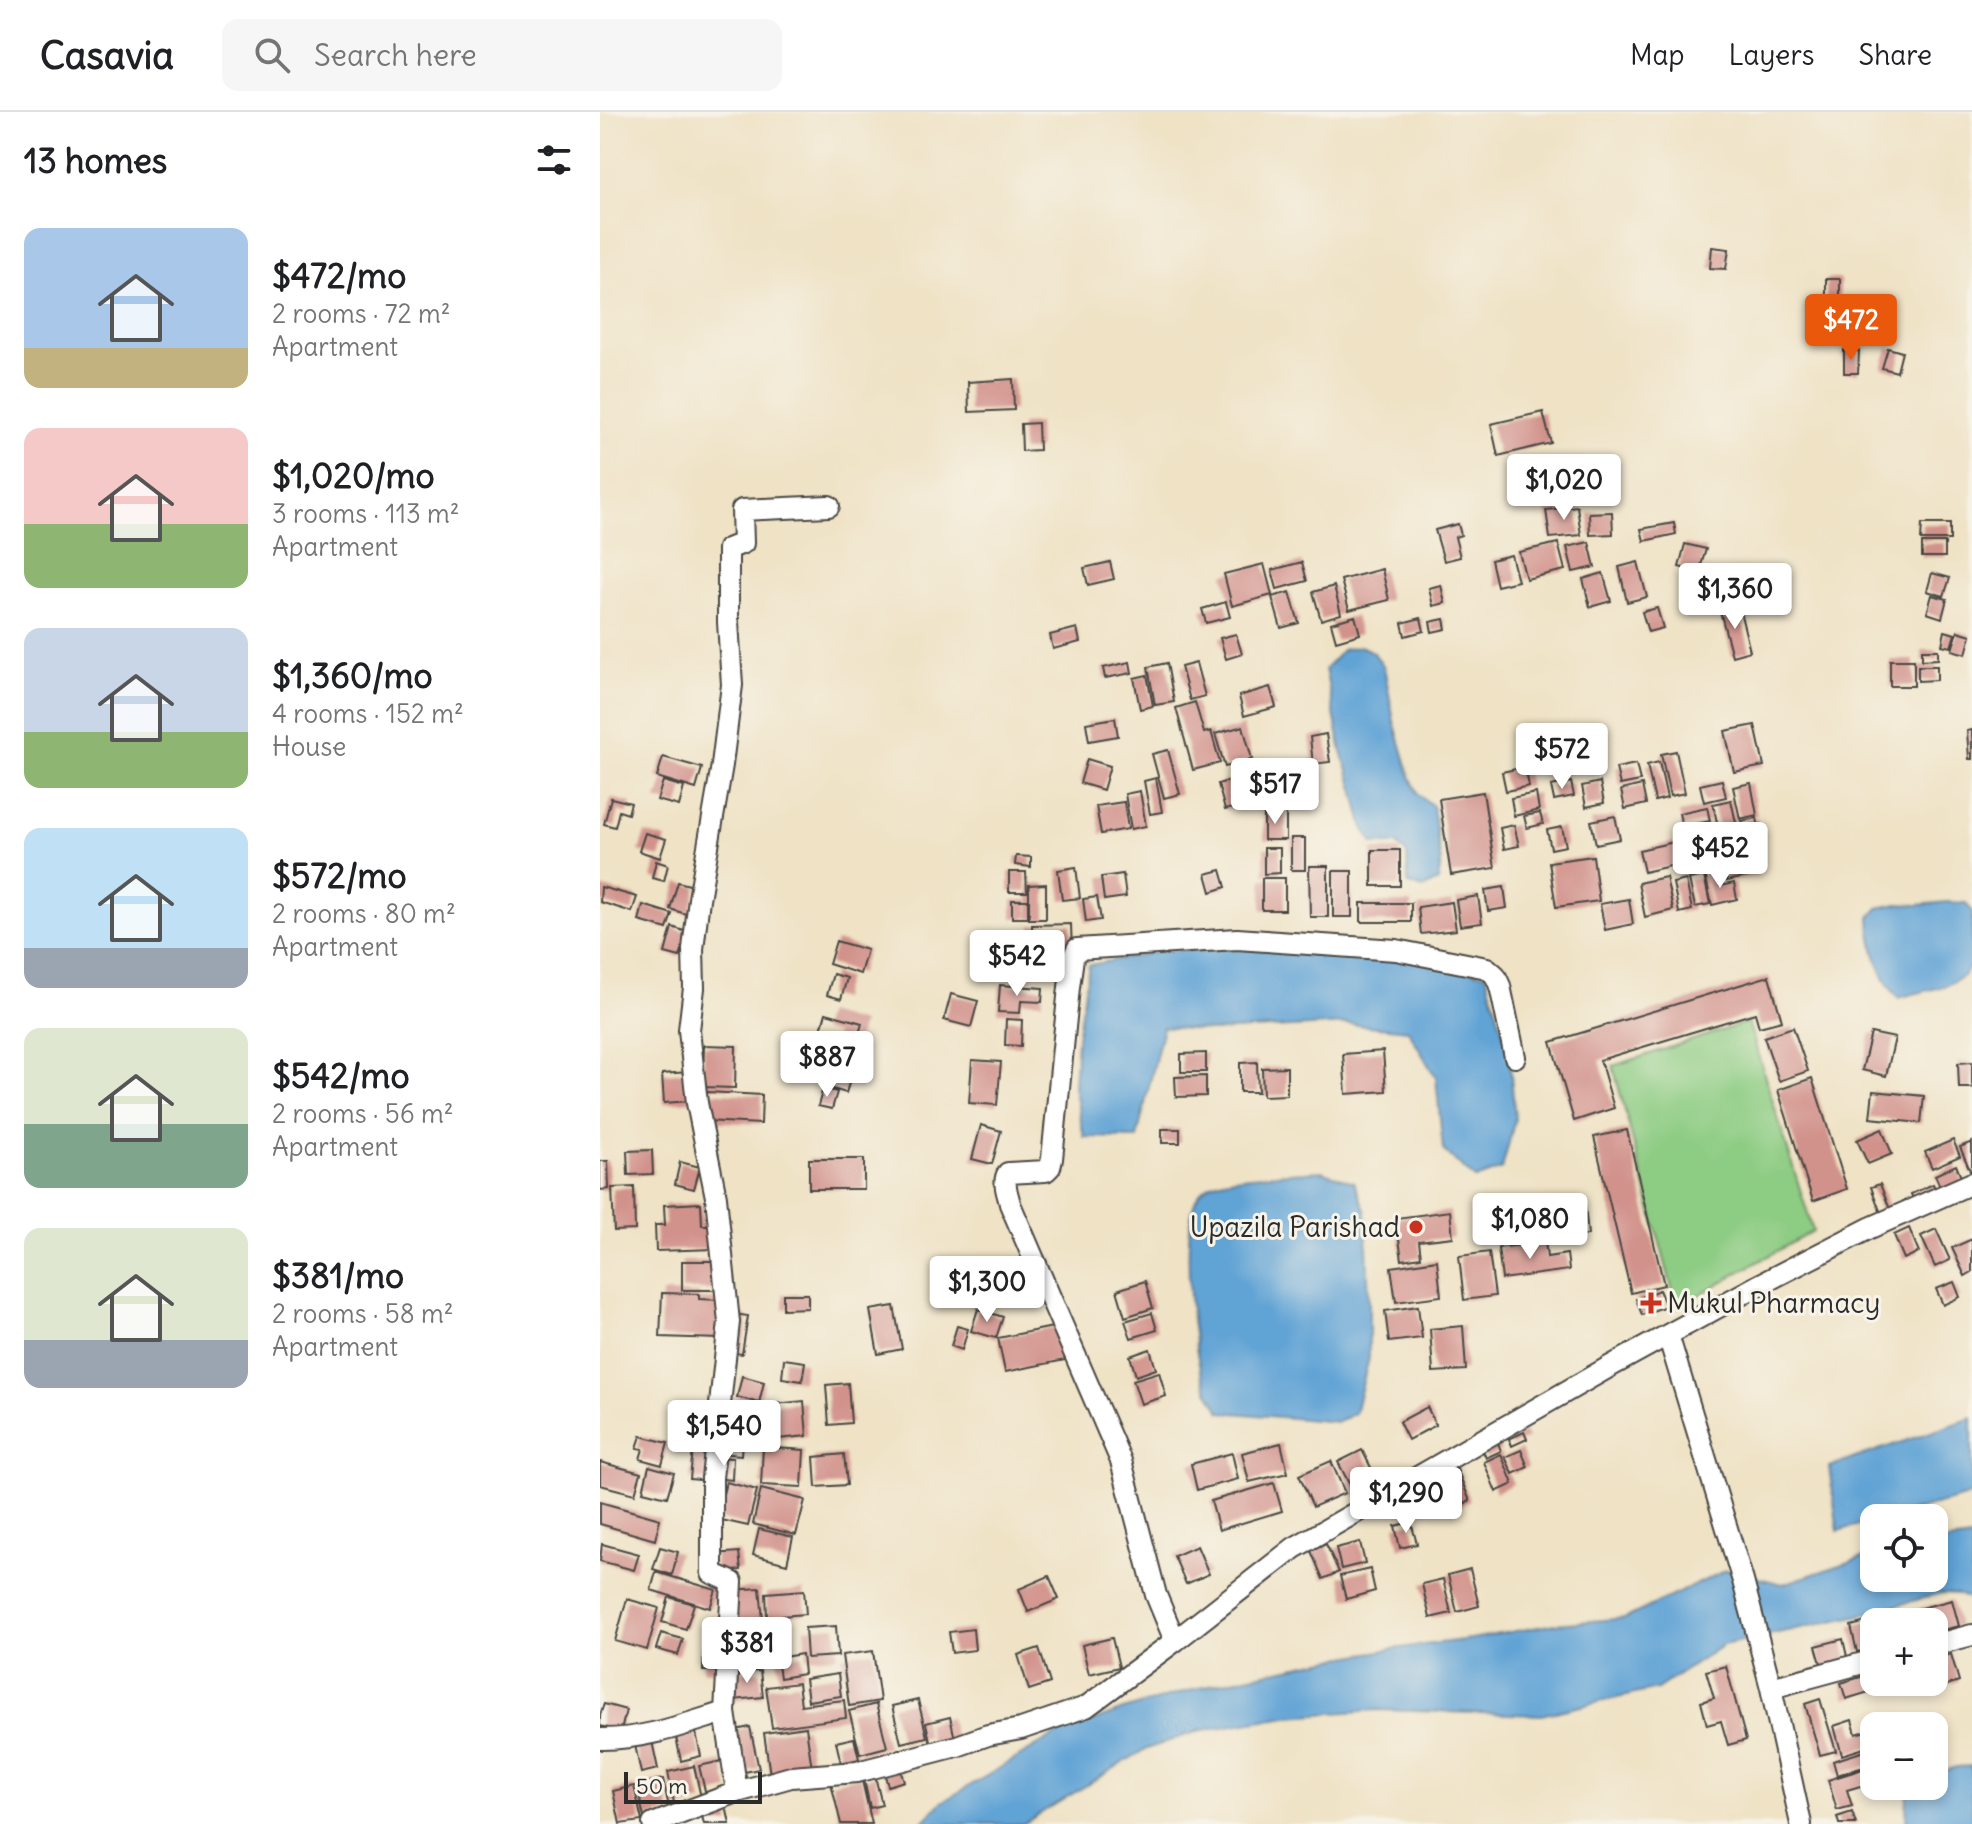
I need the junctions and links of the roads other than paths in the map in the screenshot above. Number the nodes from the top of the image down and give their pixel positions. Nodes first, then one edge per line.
1 (829, 506) dead end
2 (1515, 1057) dead end
3 (1972, 1183) edge
4 (1668, 1335) junction
5 (1972, 1635) edge
6 (1175, 1641) junction
7 (1948, 1641) edge
8 (1860, 1664) edge
9 (1771, 1688) junction
10 (725, 1712) junction
11 (600, 1739) edge
12 (737, 1792) junction
13 (653, 1824) edge
14 (1801, 1824) edge

1 - 10 street
2 - 6 street
3 - 4 street
4 - 6 street
4 - 9 street
5 - 7 street
6 - 12 street
8 - 9 street
9 - 14 street
10 - 11 street
10 - 12 street
12 - 13 street

